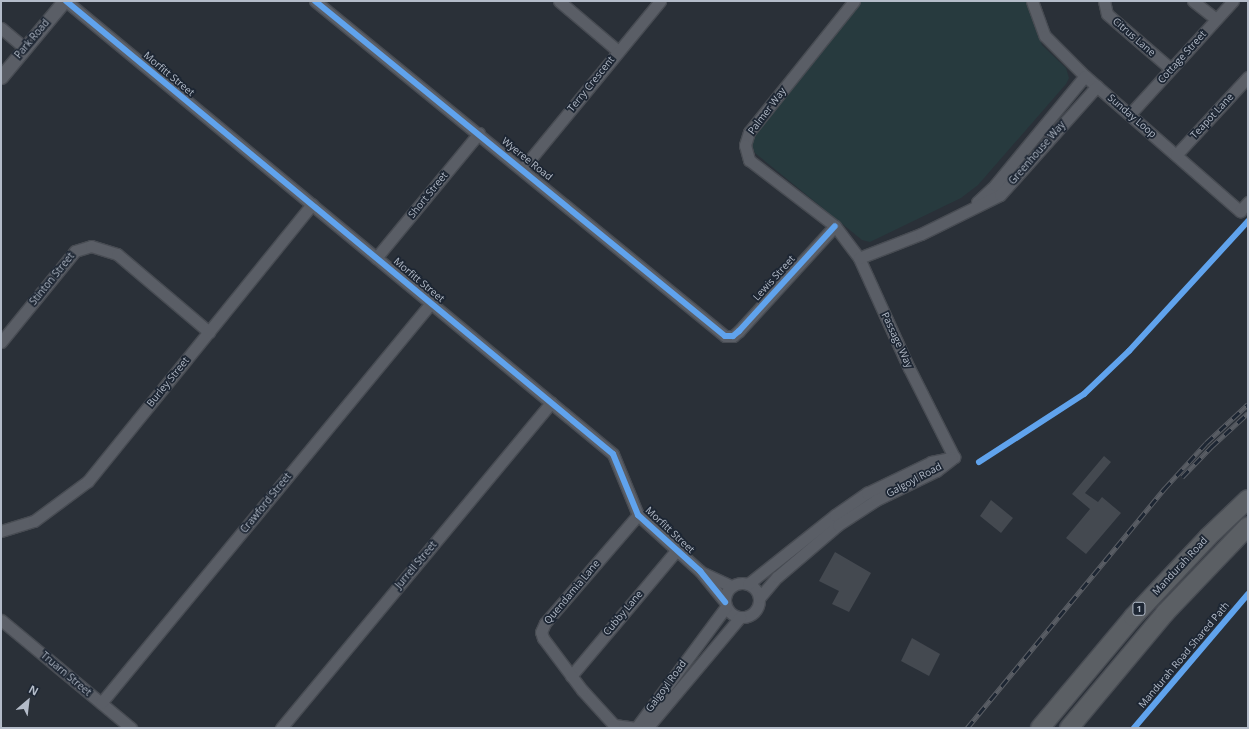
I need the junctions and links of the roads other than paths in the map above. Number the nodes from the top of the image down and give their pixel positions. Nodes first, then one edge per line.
1 (65, 1) edge
2 (315, 1) edge
3 (559, 1) edge
4 (660, 1) edge
5 (854, 1) edge
6 (1032, 1) edge
7 (1104, 1) edge
8 (1193, 1) edge
9 (1233, 1) edge
10 (1216, 19) junction
11 (1, 28) edge
12 (25, 48) junction
13 (618, 51) junction
14 (1171, 69) junction
15 (1085, 76) junction
16 (1, 77) edge
17 (1248, 77) edge
18 (1098, 86) junction
19 (1130, 114) junction
20 (479, 133) junction
21 (1176, 154) junction
22 (523, 168) junction
23 (1248, 202) edge
24 (312, 204) junction
25 (969, 209) junction
26 (835, 226) junction
27 (376, 258) junction
28 (859, 258) junction
29 (431, 303) junction
30 (209, 332) junction
31 (725, 336) joint
32 (1, 342) edge
33 (551, 403) junction
34 (954, 457) joint
35 (1248, 499) edge
36 (638, 515) junction
37 (1248, 526) edge
38 (1, 530) edge
39 (824, 530) junction
40 (676, 551) junction
41 (700, 571) junction
42 (748, 584) junction
43 (731, 586) junction
44 (760, 597) junction
45 (725, 605) junction
46 (740, 617) junction
47 (1, 620) edge
48 (571, 676) junction
49 (101, 703) junction
50 (617, 727) edge
51 (131, 728) edge
52 (281, 728) edge
53 (636, 728) edge
54 (647, 728) edge
55 (1040, 728) edge
56 (1069, 728) edge

1 - 12 street, Park Road
1 - 24 street, Morfitt Street
2 - 20 street, Wyeree Road
3 - 13 street
4 - 13 street, Terry Crescent
5 - 26 street, Palmer Way
6 - 15 street, Sunday Loop
7 - 14 street, Citrus Lane
8 - 10 street
9 - 10 street, Cottage Street
10 - 14 street, Cottage Street
11 - 12 street
12 - 16 street, Park Road
13 - 22 street, Terry Crescent
14 - 19 street, Cottage Street
15 - 18 street, Sunday Loop
15 - 25 street, Greenhouse Way
17 - 21 street, Teapot Lane
18 - 19 street, Sunday Loop
18 - 25 street, Greenhouse Way
19 - 21 street, Sunday Loop
20 - 22 street, Wyeree Road
20 - 27 street, Short Street
21 - 23 street, Sunday Loop
22 - 31 street, Wyeree Road
24 - 27 street, Morfitt Street
24 - 30 street, Burley Street
25 - 28 street, Greenhouse Way
26 - 28 street, Passage Way
26 - 31 street, Lewis Street
27 - 29 street, Morfitt Street
28 - 34 street, Passage Way
29 - 33 street, Morfitt Street
29 - 49 street, Crawford Street
30 - 32 street, Stinton Street
30 - 38 street, Burley Street
33 - 36 street, Morfitt Street
33 - 52 street, Jurrell Street
34 - 39 street, Galgoyl Road
35 - 55 highway, Mandurah Road / 1
36 - 40 street, Morfitt Street
36 - 48 street, Quendamia Lane
37 - 56 highway, Mandurah Road / 1
39 - 42 street, Galgoyl Road
39 - 44 street, Galgoyl Road
40 - 41 street, Morfitt Street
40 - 48 street, Cubby Lane
41 - 43 street, Morfitt Street
41 - 45 street, Morfitt Street
42 - 43 street
42 - 44 street
43 - 45 street
44 - 46 street
45 - 46 street
45 - 53 street, Galgoyl Road
46 - 54 street, Galgoyl Road
47 - 49 street, Truarn Street
48 - 50 street, Quendamia Lane
49 - 51 street, Truarn Street
50 - 53 street, Quendamia Lane

